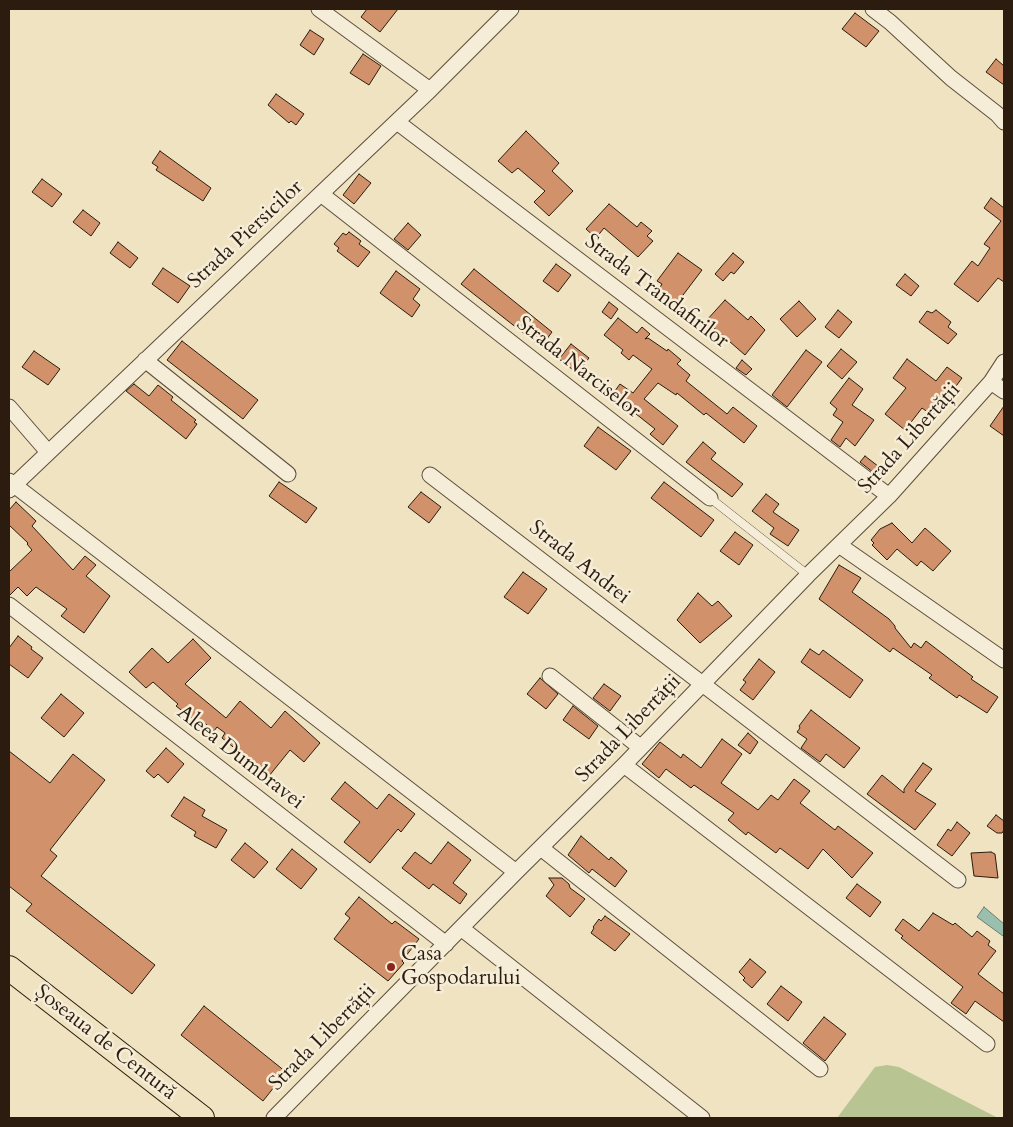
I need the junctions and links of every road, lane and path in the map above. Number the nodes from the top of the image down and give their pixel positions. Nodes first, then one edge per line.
1 (319, 9) edge
2 (511, 9) edge
3 (873, 9) edge
4 (430, 90) junction
5 (397, 122) junction
6 (1004, 122) edge
7 (321, 194) junction
8 (145, 360) junction
9 (1004, 362) edge
10 (991, 382) junction
11 (1004, 391) edge
12 (9, 407) edge
13 (48, 452) junction
14 (288, 474) dead end
15 (430, 475) dead end
16 (10, 485) edge
17 (889, 496) junction
18 (710, 498) joint
19 (839, 545) junction
20 (808, 575) junction
21 (9, 605) edge
22 (1004, 660) edge
23 (550, 676) dead end
24 (702, 684) junction
25 (640, 747) junction
26 (624, 765) junction
27 (541, 848) junction
28 (516, 872) junction
29 (958, 880) dead end
30 (461, 928) junction
31 (446, 944) junction
32 (9, 968) edge
33 (986, 1044) dead end
34 (820, 1069) dead end
35 (202, 1118) edge
36 (274, 1118) edge
37 (702, 1118) edge

1 - 4 street
2 - 4 street, Strada Piersicilor
3 - 6 street
4 - 5 street, Strada Piersicilor
5 - 7 street, Strada Piersicilor
5 - 17 street, Strada Trandafirilor
7 - 8 street, Strada Piersicilor
7 - 18 street, Strada Narciselor
8 - 13 street, Strada Piersicilor
8 - 14 street
9 - 10 street, Strada Libertății
10 - 11 street
10 - 17 street, Strada Libertății
12 - 13 street
13 - 16 street, Strada Piersicilor
15 - 24 street, Strada Andrei
16 - 28 street
17 - 19 street, Strada Libertății
18 - 20 lane, Strada Narciselor
19 - 20 street, Strada Libertății
19 - 22 street
20 - 24 street, Strada Libertății
21 - 31 street, Aleea Dumbravei
23 - 25 street
24 - 25 street, Strada Libertății
24 - 29 street, Strada Andrei
25 - 26 street, Strada Libertății
26 - 27 street, Strada Libertății
26 - 33 street
27 - 28 street, Strada Libertății
27 - 34 street
28 - 30 street, Strada Libertății
30 - 31 street, Strada Libertății
30 - 37 street
31 - 36 street, Strada Libertății
32 - 35 main road, Șoseaua de Centură

